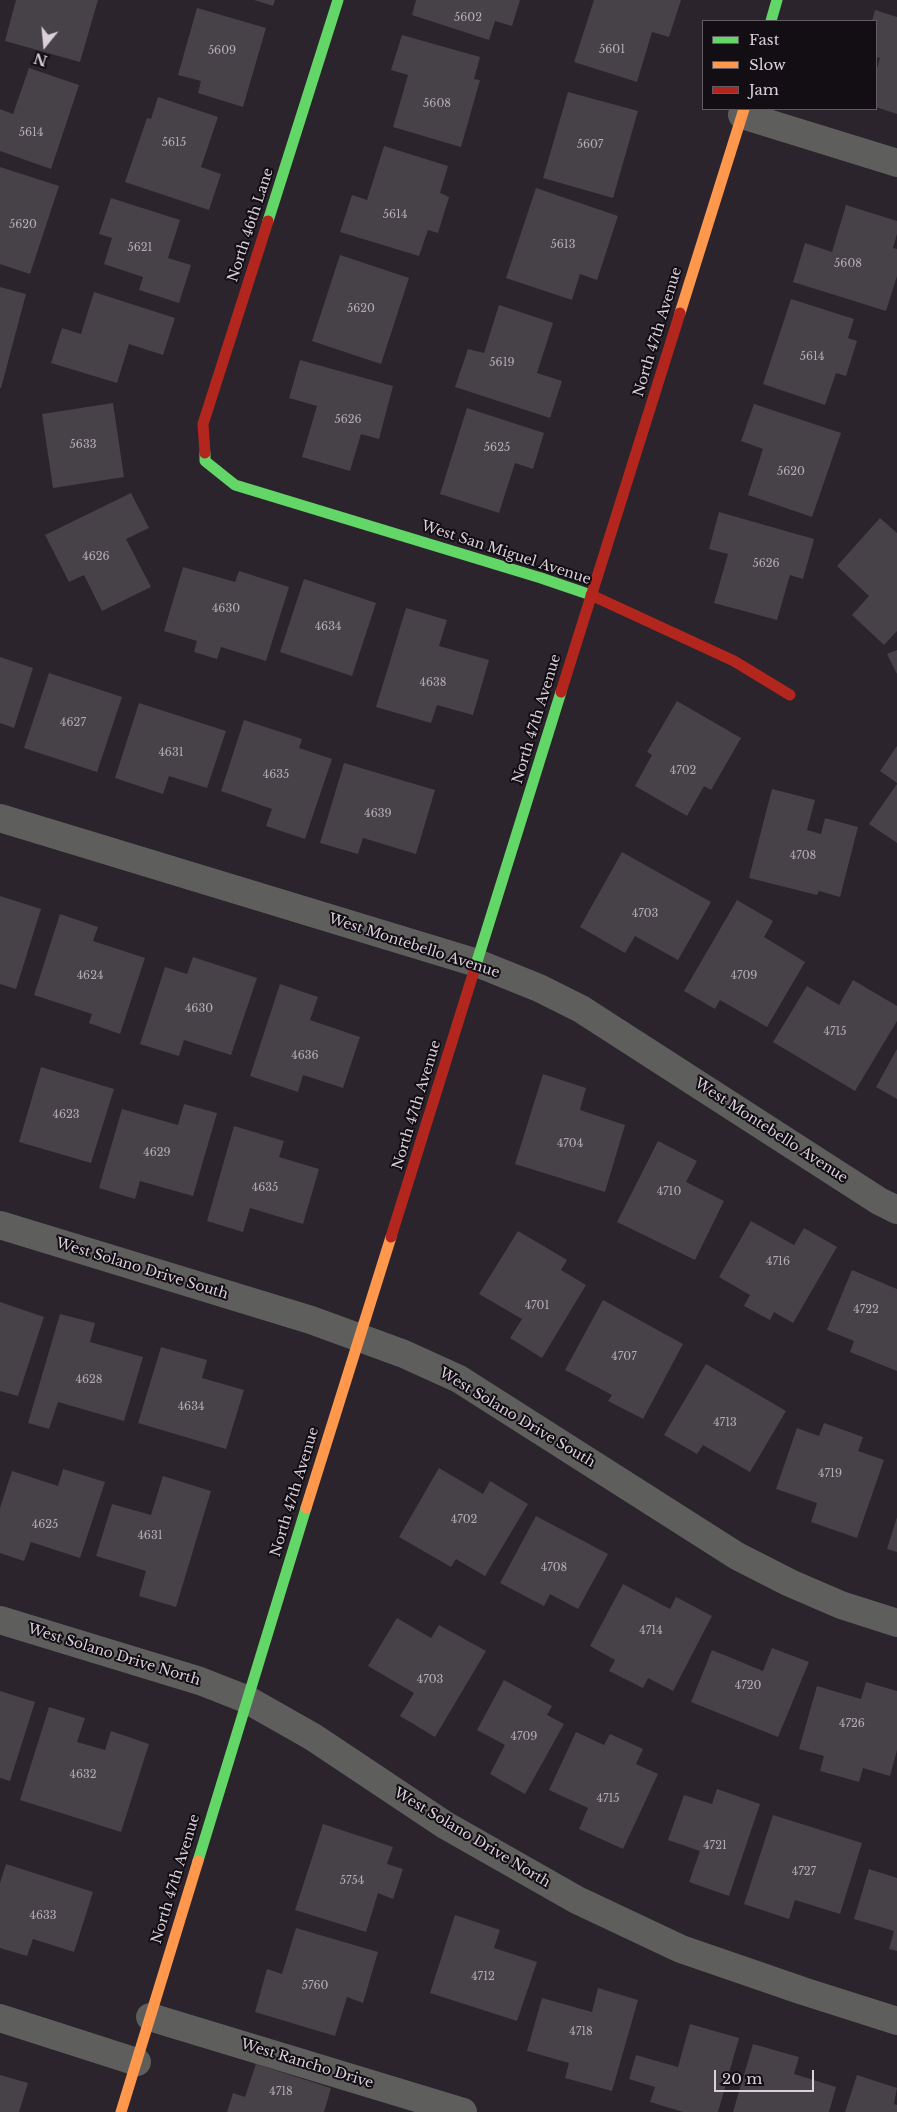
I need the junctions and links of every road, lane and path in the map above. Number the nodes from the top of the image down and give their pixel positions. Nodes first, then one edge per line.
1 (338, 0) edge
2 (777, 0) edge
3 (771, 20) edge
4 (743, 112) edge
5 (897, 163) edge
6 (205, 461) joint
7 (592, 595) junction
8 (790, 695) dead end
9 (0, 818) edge
10 (477, 963) junction
11 (897, 1210) edge
12 (0, 1225) edge
13 (359, 1338) junction
14 (0, 1620) edge
15 (897, 1623) edge
16 (246, 1699) junction
17 (150, 2016) junction
18 (0, 2018) edge
19 (897, 2020) edge
20 (137, 2062) junction
21 (121, 2112) edge
22 (464, 2112) edge

1 - 6 street, North 46th Lane
2 - 3 street
4 - 5 street
4 - 7 street, North 47th Avenue
6 - 7 street, West San Miguel Avenue
7 - 8 street, West San Miguel Avenue
7 - 10 street, North 47th Avenue
9 - 10 street, West Montebello Avenue
10 - 11 street, West Montebello Avenue
10 - 13 street, North 47th Avenue
12 - 13 street, West Solano Drive South
13 - 15 street, West Solano Drive South
13 - 16 street, North 47th Avenue
14 - 16 street, West Solano Drive North
16 - 17 street, North 47th Avenue
16 - 19 street, West Solano Drive North
17 - 20 street, North 47th Avenue
17 - 22 street, West Rancho Drive
18 - 20 street
20 - 21 street, North 47th Avenue

